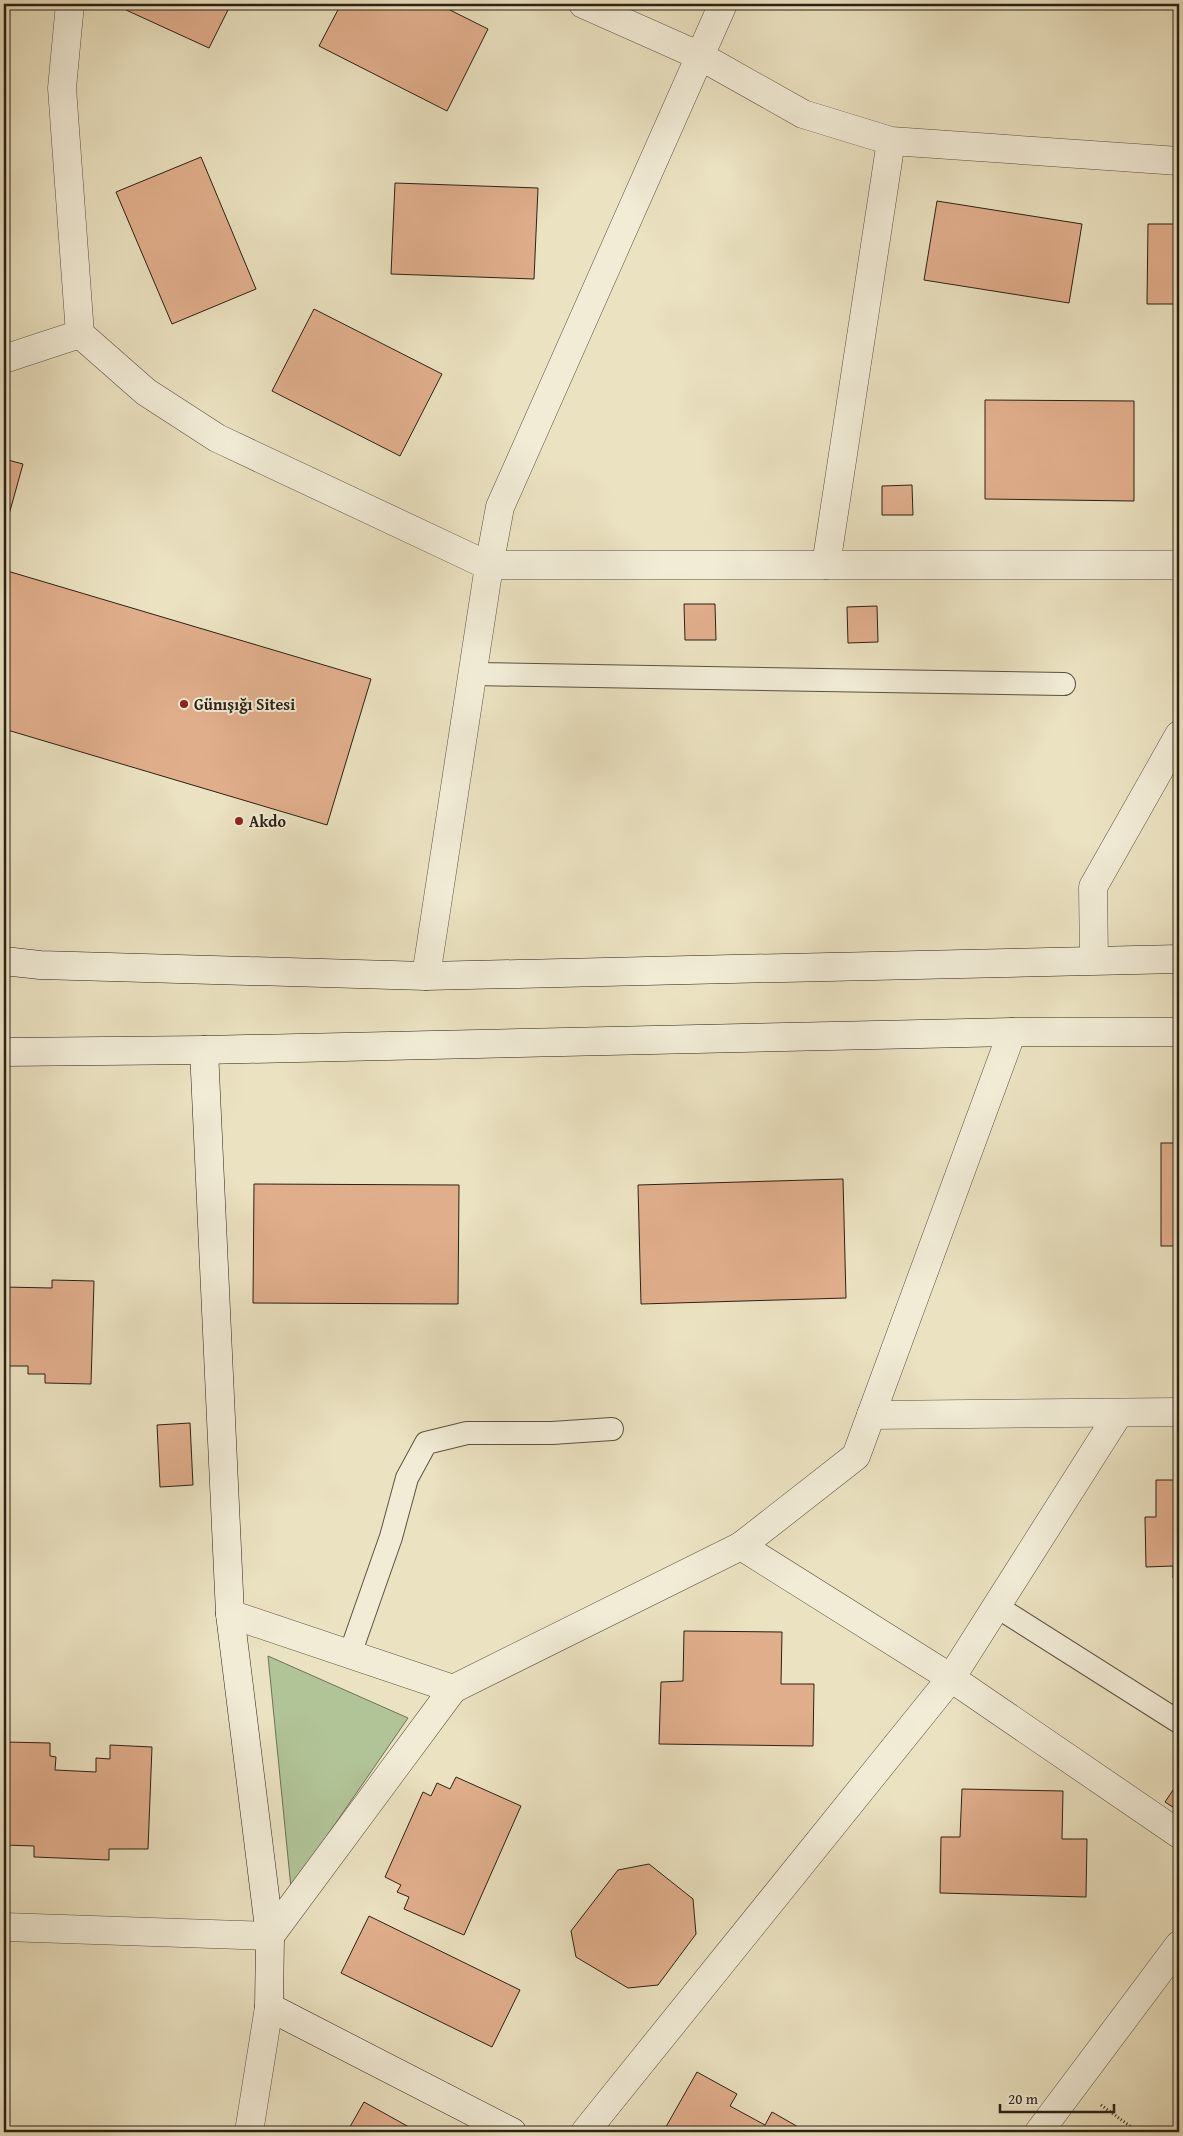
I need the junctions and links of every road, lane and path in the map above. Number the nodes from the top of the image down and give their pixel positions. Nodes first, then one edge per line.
1 (70, 4) edge
2 (583, 4) edge
3 (723, 4) edge
4 (700, 56) junction
5 (891, 141) junction
6 (1179, 161) edge
7 (80, 334) junction
8 (4, 359) edge
9 (826, 565) junction
10 (1179, 565) edge
11 (489, 566) junction
12 (473, 674) junction
13 (1064, 684) dead end
14 (1179, 735) edge
15 (4, 943) edge
16 (1179, 959) edge
17 (4, 960) edge
18 (1094, 960) junction
19 (86, 966) junction
20 (426, 976) junction
21 (1012, 1032) junction
22 (1179, 1032) edge
23 (204, 1050) junction
24 (11, 1054) edge
25 (1179, 1412) edge
26 (1119, 1413) junction
27 (871, 1415) junction
28 (612, 1429) dead end
29 (741, 1546) junction
30 (996, 1606) junction
31 (230, 1614) junction
32 (350, 1654) junction
33 (951, 1678) junction
34 (453, 1689) junction
35 (1179, 1722) edge
36 (1179, 1834) edge
37 (4, 1927) edge
38 (270, 1936) junction
39 (1179, 1945) edge
40 (269, 2007) junction
41 (1074, 2085) junction
42 (249, 2132) edge
43 (512, 2132) edge
44 (585, 2132) edge
45 (1039, 2132) edge
46 (1138, 2132) edge

1 - 7 street
2 - 4 street
3 - 4 street
4 - 5 street
4 - 11 street
5 - 6 street
5 - 9 street
7 - 8 street
7 - 11 street
9 - 10 street
9 - 11 street
11 - 12 street
12 - 13 lane
12 - 20 street
14 - 18 street
15 - 19 street
16 - 18 street
17 - 19 street
18 - 20 street
19 - 20 street
21 - 22 street
21 - 23 street
21 - 27 street
23 - 24 street
23 - 31 street
25 - 26 street
26 - 27 street
26 - 30 street
27 - 29 street
28 - 32 lane
29 - 33 street
29 - 34 street
30 - 33 street
30 - 35 lane
31 - 32 street
31 - 38 street
32 - 34 street
33 - 36 street
33 - 44 street
34 - 38 street
37 - 38 street
38 - 40 street
39 - 41 street
40 - 42 street
40 - 43 street
41 - 45 street
41 - 46 path

